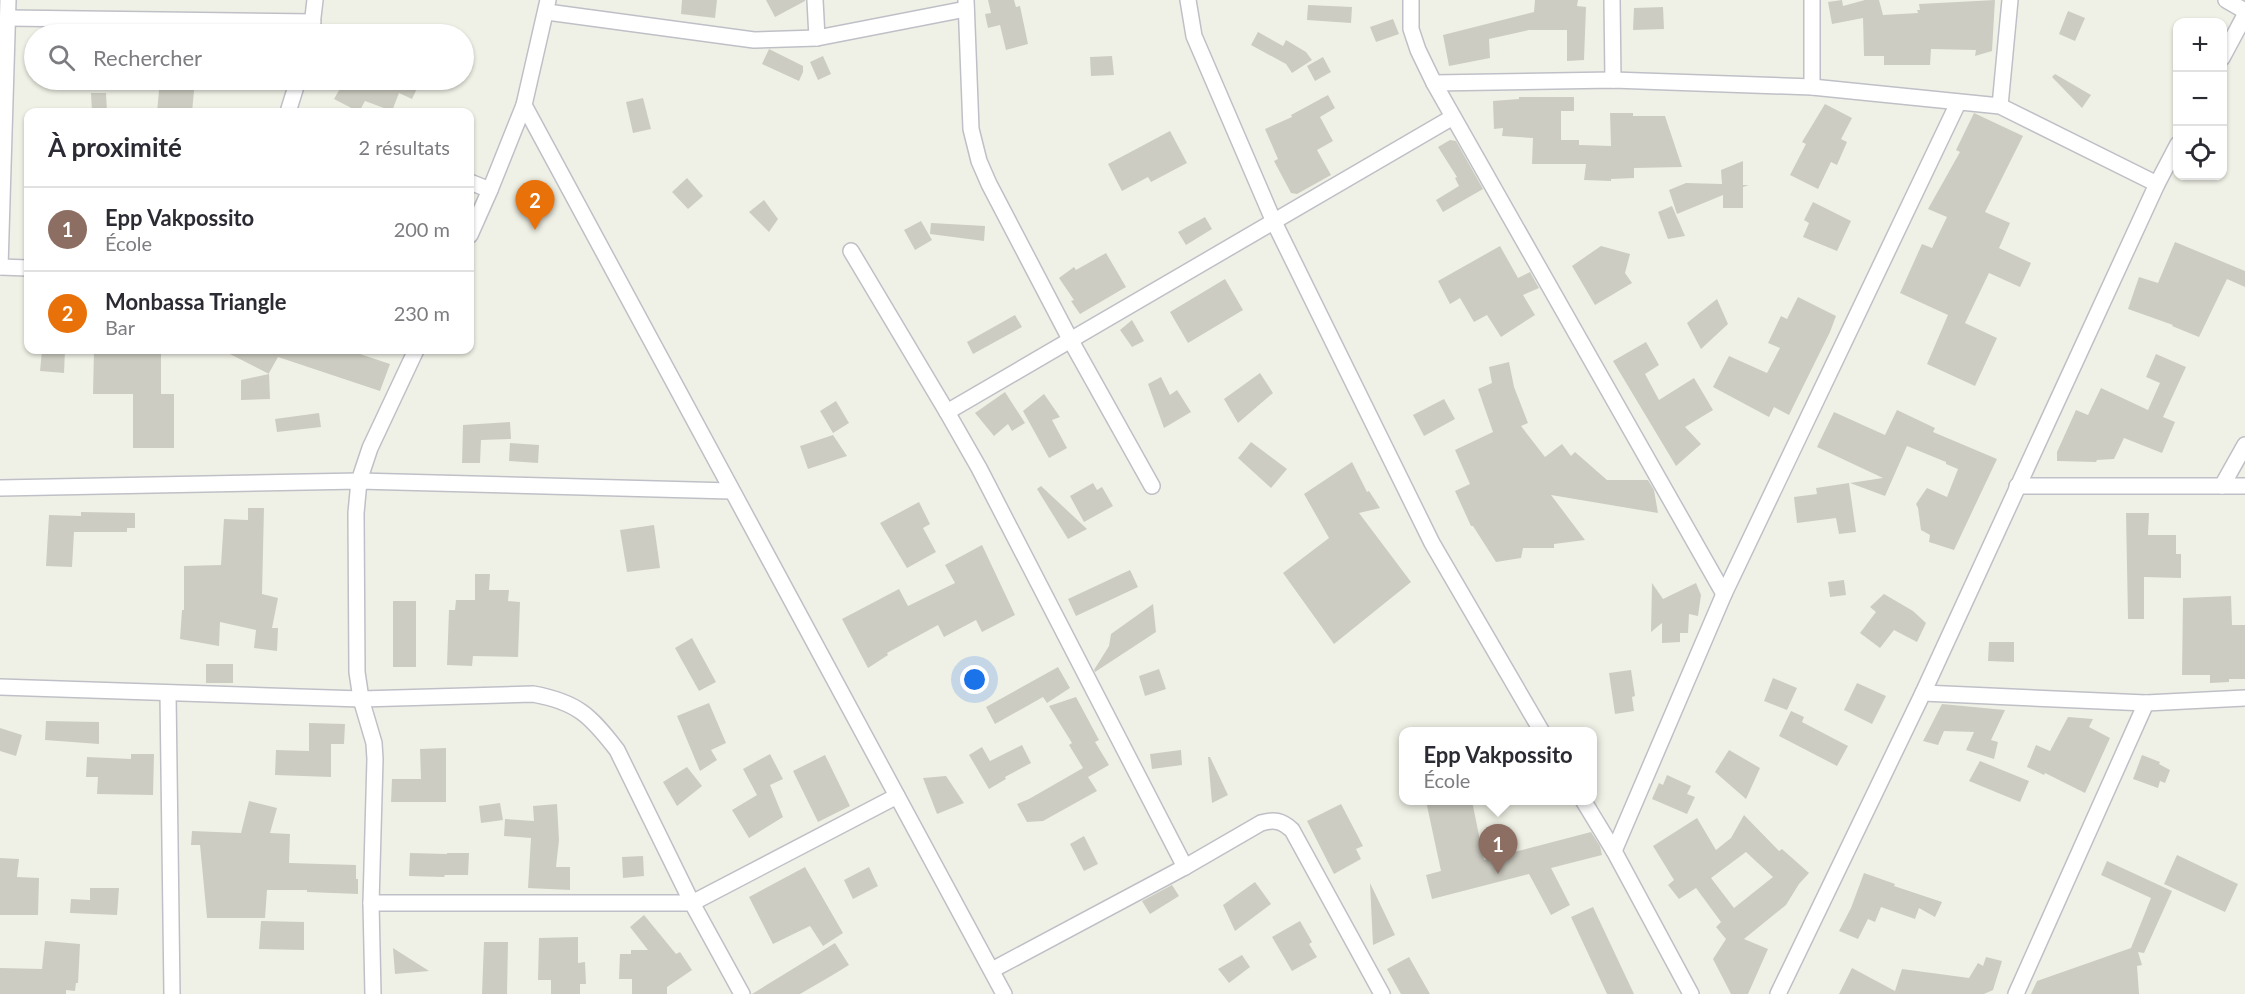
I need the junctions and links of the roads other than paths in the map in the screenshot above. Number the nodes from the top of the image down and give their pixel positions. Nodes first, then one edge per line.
1 (8, 0) edge
2 (315, 0) edge
3 (815, 0) edge
4 (1188, 0) edge
5 (1411, 0) edge
6 (1612, 0) edge
7 (1812, 0) edge
8 (2010, 0) edge
9 (2226, 0) edge
10 (966, 4) edge
11 (547, 6) edge
12 (2245, 13) edge
13 (8, 18) junction
14 (190, 24) edge
15 (312, 24) edge
16 (817, 38) junction
17 (2227, 50) edge
18 (1613, 80) junction
19 (1434, 83) junction
20 (1812, 87) junction
21 (295, 90) edge
22 (1958, 103) junction
23 (524, 105) junction
24 (2000, 106) junction
25 (290, 108) edge
26 (1453, 117) junction
27 (2173, 154) edge
28 (474, 184) edge
29 (2157, 184) junction
30 (490, 190) junction
31 (1274, 222) junction
32 (474, 226) edge
33 (851, 251) dead end
34 (0, 267) edge
35 (24, 268) edge
36 (1071, 341) junction
37 (414, 354) edge
38 (947, 412) junction
39 (2245, 445) edge
40 (359, 481) junction
41 (1152, 486) dead end
42 (2017, 486) junction
43 (2222, 486) junction
44 (2245, 486) edge
45 (0, 488) edge
46 (731, 491) junction
47 (1724, 594) junction
48 (0, 687) edge
49 (168, 693) junction
50 (1923, 693) junction
51 (2245, 698) edge
52 (361, 699) junction
53 (2146, 703) junction
54 (1539, 727) edge
55 (897, 796) junction
56 (1585, 805) edge
57 (1614, 851) junction
58 (1185, 867) junction
59 (371, 903) junction
60 (692, 903) junction
61 (992, 970) junction
62 (1379, 993) edge
63 (172, 994) edge
64 (373, 994) edge
65 (742, 994) edge
66 (1004, 994) edge
67 (1691, 994) edge
68 (1778, 994) edge
69 (2016, 994) edge

1 - 13 street
2 - 15 street
3 - 16 street
4 - 31 street
5 - 19 street
6 - 18 street
7 - 20 street
8 - 24 street
9 - 12 street
10 - 16 street
10 - 36 street
11 - 16 street
11 - 23 street
12 - 17 street
13 - 14 street
13 - 34 street
18 - 19 street
18 - 20 street
19 - 26 street
20 - 22 street
21 - 25 street
22 - 24 street
22 - 47 street
23 - 30 street
23 - 46 street
24 - 29 street
26 - 31 street
26 - 47 street
27 - 29 street
28 - 30 street
29 - 42 street
30 - 32 street
31 - 36 street
31 - 54 street
33 - 38 street
34 - 35 street
36 - 38 street
36 - 41 street
37 - 40 street
38 - 58 street
39 - 43 street
40 - 45 street
40 - 46 street
40 - 52 street
42 - 43 street
42 - 50 street
43 - 44 street
46 - 55 street
47 - 57 street
48 - 49 street
49 - 52 street
49 - 63 street
50 - 53 street
50 - 68 street
51 - 53 street
52 - 59 street
52 - 60 street
53 - 69 street
55 - 60 street
55 - 61 street
56 - 57 street
57 - 67 street
58 - 61 street
58 - 62 street
59 - 60 street
59 - 64 street
60 - 65 street
61 - 66 street

